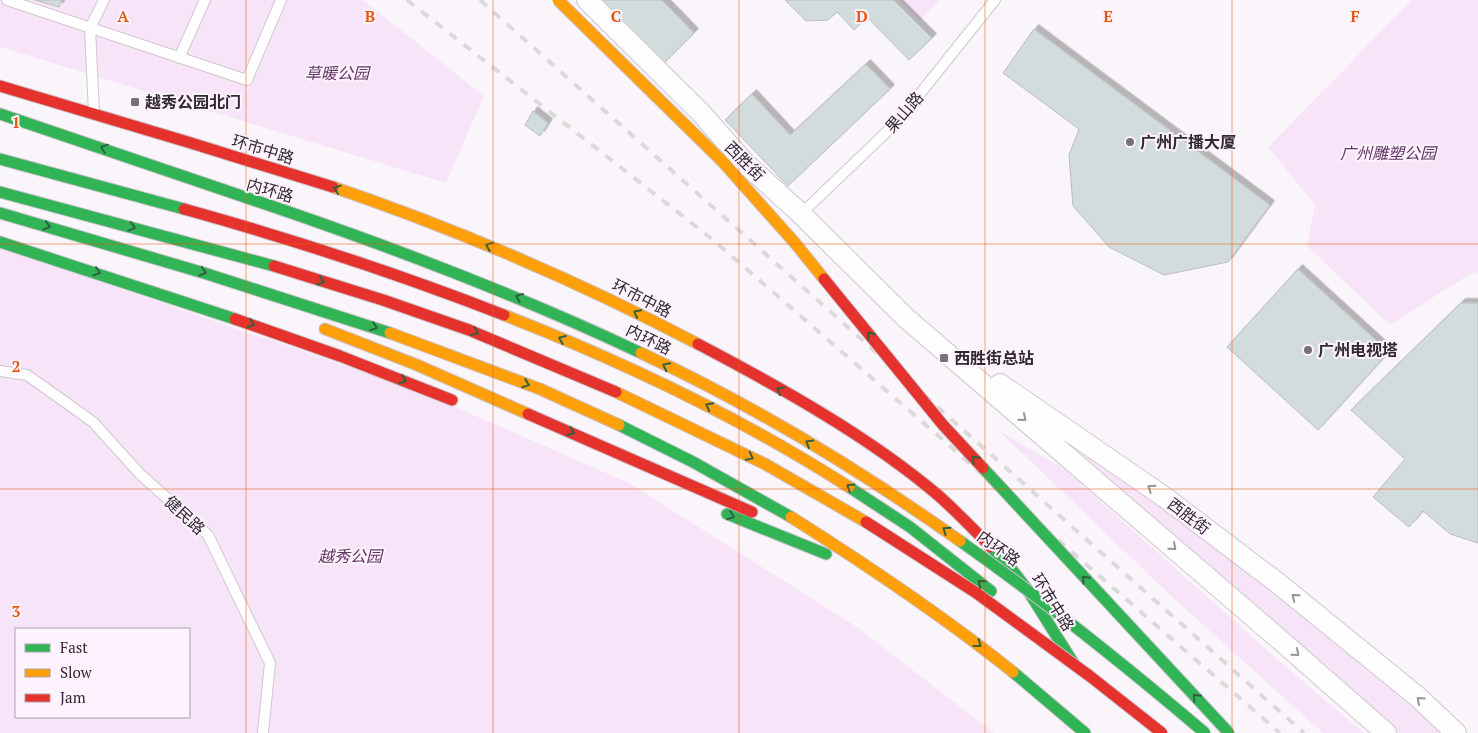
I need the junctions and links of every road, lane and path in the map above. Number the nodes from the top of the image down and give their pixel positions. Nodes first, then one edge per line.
1 (7, 0) edge
2 (104, 0) edge
3 (205, 0) edge
4 (281, 0) edge
5 (558, 0) edge
6 (587, 0) edge
7 (995, 0) edge
8 (90, 28) junction
9 (179, 58) junction
10 (0, 86) edge
11 (0, 114) edge
12 (94, 114) junction
13 (75, 152) dead end
14 (0, 159) edge
15 (0, 192) edge
16 (283, 210) junction
17 (0, 213) edge
18 (801, 214) junction
19 (0, 225) edge
20 (0, 242) edge
21 (153, 270) dead end
22 (906, 318) junction
23 (311, 324) dead end
24 (0, 371) edge
25 (466, 406) dead end
26 (937, 494) junction
27 (716, 510) dead end
28 (1024, 567) dead end
29 (896, 585) junction
30 (1076, 613) dead end
31 (1071, 661) junction
32 (263, 733) edge
33 (1085, 733) edge
34 (1148, 733) edge
35 (1162, 733) edge
36 (1199, 733) edge
37 (1205, 733) edge
38 (1229, 733) edge
39 (1386, 733) edge
40 (1456, 733) edge

1 - 8 lane
2 - 8 lane
3 - 9 lane
4 - 9 lane
38 -> 5 highway, bridge
6 - 18 street, 西胜街
7 - 18 lane, 果山路
8 - 9 lane
8 - 12 lane
10 - 12 highway, 环市中路
16 -> 11 highway
26 -> 12 highway, 环市中路
13 - 16 highway, 内环路
31 -> 14 highway
15 -> 35 highway, bridge
37 -> 16 highway, 内环路, bridge
17 -> 29 highway
18 - 22 street, 西胜街
19 - 21 highway
20 -> 25 highway
22 -> 39 street, 西胜街
40 -> 22 street, 西胜街
23 -> 29 highway
24 - 32 lane, 健民路
26 - 28 highway
26 - 31 highway, 环市中路
27 -> 29 highway
29 -> 33 highway
30 - 36 highway
31 - 34 highway, 环市中路

